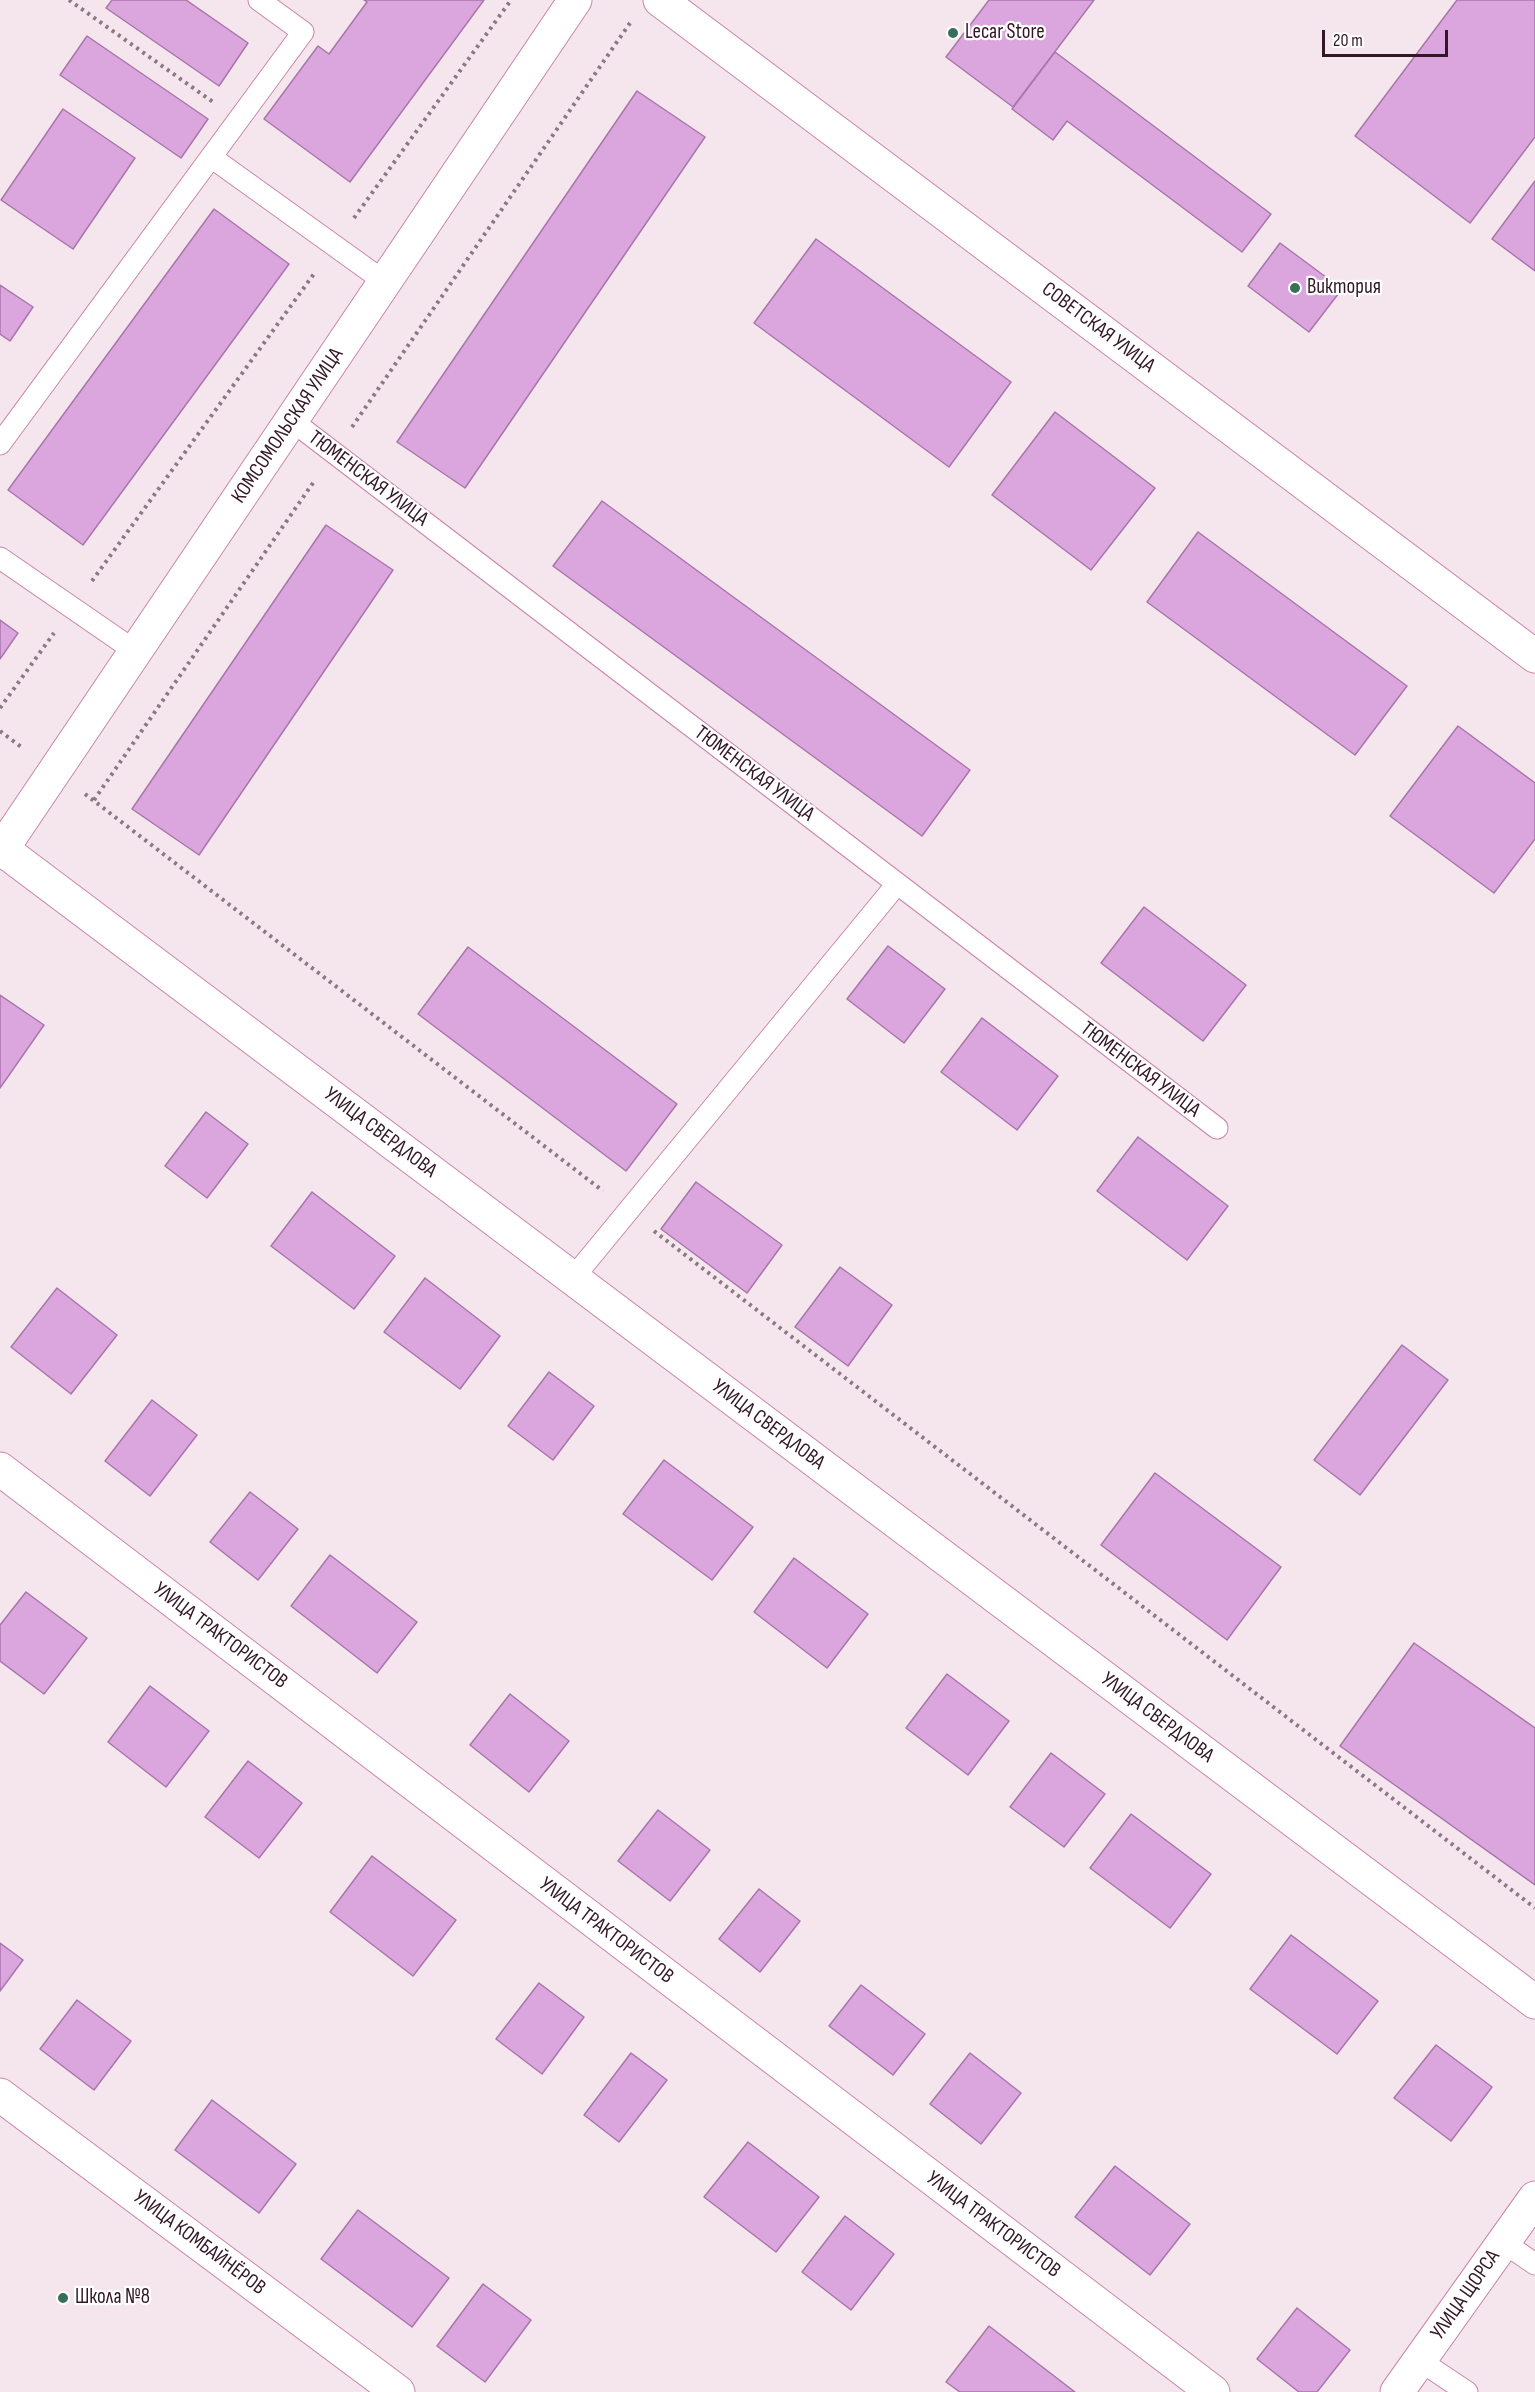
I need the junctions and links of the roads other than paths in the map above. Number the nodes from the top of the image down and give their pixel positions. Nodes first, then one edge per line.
1 (259, 0) edge
2 (575, 0) edge
3 (647, 9) edge
4 (211, 158) junction
5 (385, 282) junction
6 (291, 420) junction
7 (0, 444) edge
8 (0, 558) edge
9 (135, 651) junction
10 (1535, 656) edge
11 (1, 850) edge
12 (897, 884) junction
13 (1217, 1128) dead end
14 (573, 1278) junction
15 (0, 1469) edge
16 (1535, 2002) edge
17 (0, 2095) edge
18 (1535, 2198) edge
19 (1503, 2242) junction
20 (1535, 2264) edge
21 (1419, 2360) junction
22 (398, 2392) edge
23 (1213, 2392) edge
24 (1397, 2392) edge
25 (1467, 2392) edge

1 - 4 lane
2 - 5 street, КОМСОМОЛЬСКАЯ УЛИЦА
3 - 10 street, СОВЕТСКАЯ УЛИЦА
4 - 5 lane
4 - 7 lane
5 - 6 street, КОМСОМОЛЬСКАЯ УЛИЦА
6 - 9 street, КОМСОМОЛЬСКАЯ УЛИЦА
6 - 12 lane, ТЮМЕНСКАЯ УЛИЦА
8 - 9 lane
9 - 11 street, КОМСОМОЛЬСКАЯ УЛИЦА
11 - 14 street, УЛИЦА СВЕРДЛОВА
12 - 13 lane, ТЮМЕНСКАЯ УЛИЦА
12 - 14 lane
14 - 16 street, УЛИЦА СВЕРДЛОВА
15 - 23 street, УЛИЦА ТРАКТОРИСТОВ
17 - 22 street, УЛИЦА КОМБАЙНЁРОВ
18 - 19 street, УЛИЦА ЩОРСА
19 - 20 lane
19 - 21 street, УЛИЦА ЩОРСА
21 - 24 street, УЛИЦА ЩОРСА
21 - 25 lane

